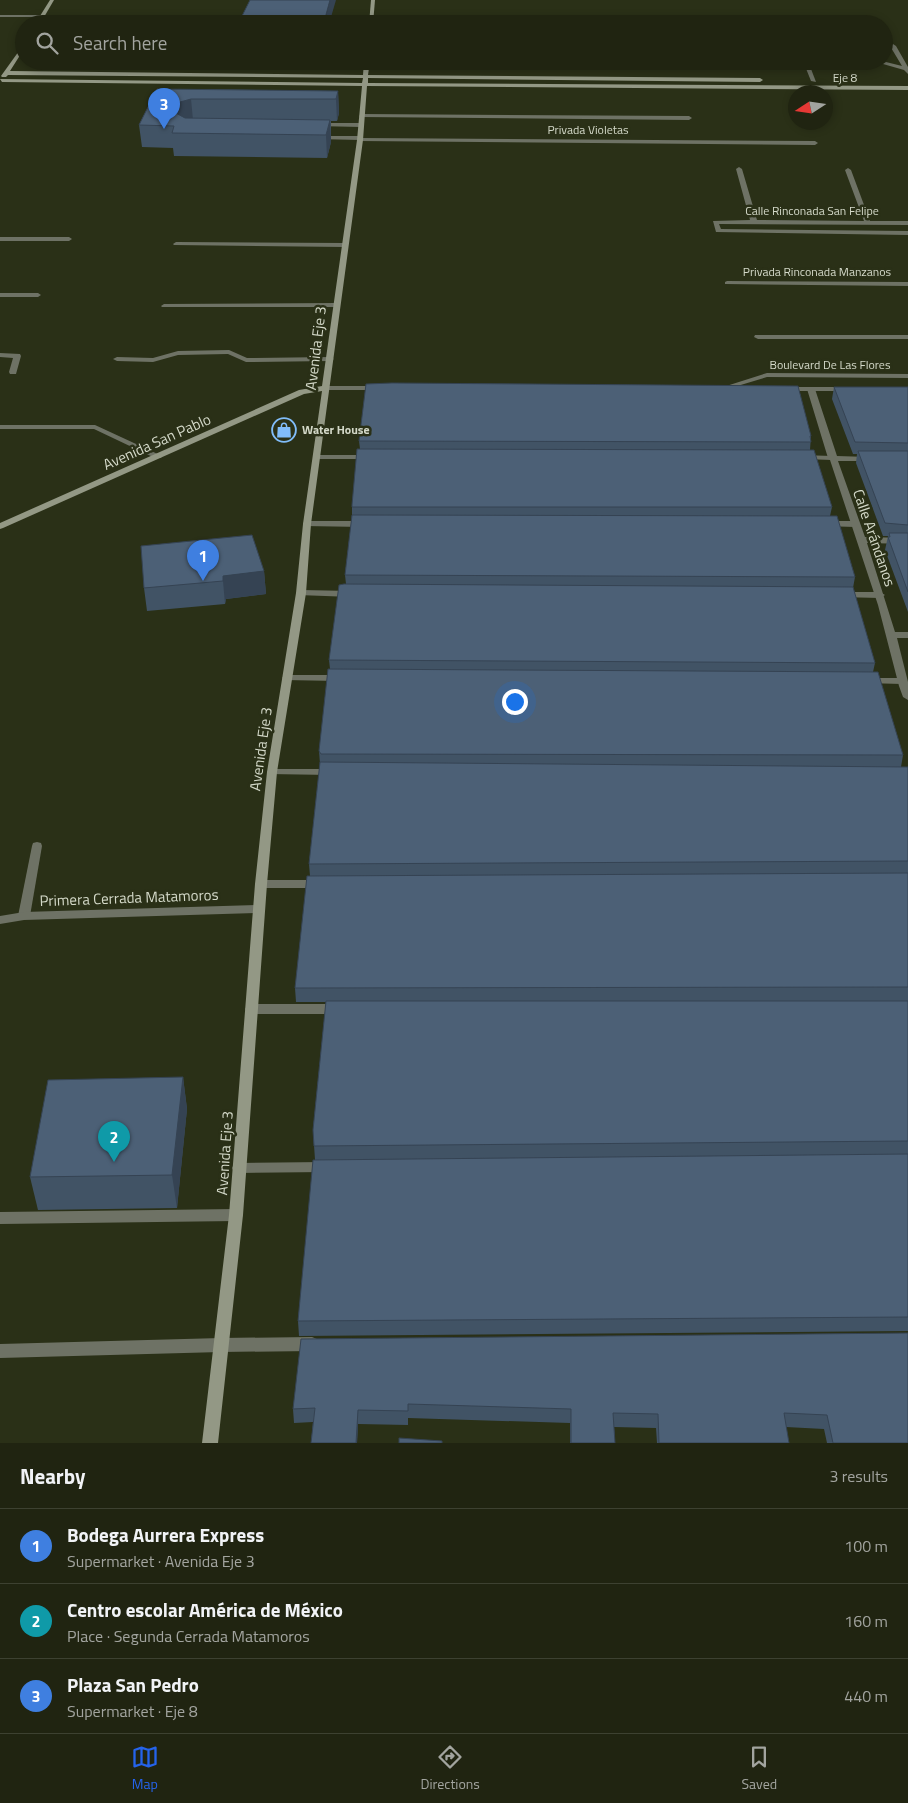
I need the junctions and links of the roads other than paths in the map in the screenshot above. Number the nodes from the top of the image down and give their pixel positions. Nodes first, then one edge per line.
1 (52, 0) edge
2 (373, 0) edge
3 (43, 15) edge
4 (372, 15) edge
5 (0, 16) edge
6 (15, 16) edge
7 (0, 21) edge
8 (15, 21) edge
9 (893, 46) dead end
10 (15, 58) edge
11 (893, 66) edge
12 (366, 70) edge
13 (570, 70) edge
14 (810, 70) edge
15 (907, 70) edge
16 (6, 72) junction
17 (365, 77) junction
18 (570, 79) junction
19 (764, 80) dead end
20 (772, 80) dead end
21 (1, 81) edge
22 (814, 81) junction
23 (908, 81) edge
24 (365, 84) junction
25 (908, 88) edge
26 (362, 116) junction
27 (689, 118) dead end
28 (312, 125) edge
29 (361, 125) junction
30 (312, 138) edge
31 (360, 139) junction
32 (815, 143) dead end
33 (739, 169) dead end
34 (848, 170) dead end
35 (754, 222) junction
36 (868, 223) junction
37 (908, 223) edge
38 (908, 233) edge
39 (0, 239) edge
40 (69, 239) dead end
41 (176, 244) dead end
42 (344, 245) junction
43 (727, 283) dead end
44 (908, 284) edge
45 (0, 295) edge
46 (38, 295) dead end
47 (337, 305) junction
48 (164, 306) dead end
49 (758, 337) dead end
50 (908, 337) edge
51 (0, 355) edge
52 (117, 359) dead end
53 (330, 359) junction
54 (13, 372) dead end
55 (908, 376) edge
56 (326, 388) junction
57 (386, 388) edge
58 (714, 388) edge
59 (724, 388) junction
60 (811, 388) junction
61 (755, 389) edge
62 (774, 389) edge
63 (860, 389) edge
64 (0, 427) edge
65 (158, 456) junction
66 (318, 457) junction
67 (378, 457) edge
68 (798, 457) edge
69 (832, 458) junction
70 (880, 459) edge
71 (307, 524) junction
72 (377, 524) edge
73 (815, 524) edge
74 (855, 524) junction
75 (0, 526) edge
76 (860, 540) junction
77 (908, 541) edge
78 (301, 593) junction
79 (361, 594) edge
80 (830, 595) edge
81 (880, 595) junction
82 (893, 635) junction
83 (908, 636) edge
84 (287, 678) junction
85 (346, 678) edge
86 (852, 680) edge
87 (902, 681) junction
88 (908, 697) edge
89 (272, 772) junction
90 (342, 772) edge
91 (37, 846) dead end
92 (261, 884) junction
93 (331, 884) edge
94 (259, 909) junction
95 (24, 916) junction
96 (0, 920) edge
97 (251, 1009) junction
98 (351, 1009) edge
99 (339, 1167) edge
100 (239, 1168) junction
101 (236, 1215) junction
102 (0, 1218) edge
103 (330, 1344) edge
104 (221, 1345) junction
105 (0, 1351) edge
106 (210, 1443) edge

1 - 3 main road
2 - 4 main road
5 - 6 street
7 - 8 street
9 - 15 street
10 - 16 main road
11 - 15 street
12 - 17 main road, Avenida Eje 3
13 - 18 street
14 - 22 street
16 - 17 main road
16 - 21 main road
17 - 18 main road
17 - 24 main road, Avenida Eje 3
18 - 19 main road
20 - 22 main road, Eje 8
21 - 24 main road, Eje 8
22 - 23 main road, Eje 8
24 - 25 main road, Eje 8
24 - 26 main road, Avenida Eje 3
26 - 27 street
26 - 29 main road, Avenida Eje 3
28 - 29 street
29 - 31 main road, Avenida Eje 3
30 - 31 street, Privada Violetas
31 - 32 street, Privada Violetas
31 - 42 main road, Avenida Eje 3
33 - 35 street
34 - 36 street
35 - 36 street, Calle Rinconada San Felipe
35 - 38 street, Calle Rinconada San Felipe
36 - 37 street, Calle Rinconada San Felipe
39 - 40 street
41 - 42 street
42 - 47 main road, Avenida Eje 3
43 - 44 street, Privada Rinconada Manzanos
45 - 46 street
47 - 48 street
47 - 53 main road, Avenida Eje 3
49 - 50 street
51 - 54 street
52 - 53 street
53 - 56 main road, Avenida Eje 3
55 - 59 street, Boulevard De Las Flores
56 - 57 street
56 - 65 main road, Avenida San Pablo
56 - 66 main road, Avenida Eje 3
58 - 59 street, Boulevard De Las Flores
59 - 61 street, Boulevard De Las Flores
60 - 62 street, Boulevard De Las Flores
60 - 63 street, Boulevard De Las Flores
60 - 69 street, Calle Arándanos
64 - 65 street
65 - 75 main road, Avenida San Pablo
66 - 67 street
66 - 71 main road, Avenida Eje 3
68 - 69 street
69 - 70 street
69 - 74 street, Calle Arándanos
71 - 72 street
71 - 78 main road, Avenida Eje 3
73 - 74 street
74 - 76 street, Calle Arándanos
76 - 77 street
76 - 81 street, Calle Arándanos
78 - 79 street
78 - 84 main road, Avenida Eje 3
80 - 81 street
81 - 82 street, Calle Arándanos
82 - 83 street
82 - 87 street, Calle Arándanos
84 - 85 street
84 - 89 main road, Avenida Eje 3
86 - 87 street
87 - 88 street, Calle Arándanos
89 - 90 street
89 - 92 main road, Avenida Eje 3
91 - 95 street
92 - 93 street
92 - 94 main road, Avenida Eje 3
94 - 95 street, Primera Cerrada Matamoros
94 - 97 main road, Avenida Eje 3
95 - 96 street, Primera Cerrada Matamoros
97 - 98 street
97 - 100 main road, Avenida Eje 3
99 - 100 street
100 - 101 main road, Avenida Eje 3
101 - 102 street
101 - 104 main road, Avenida Eje 3
103 - 104 street
104 - 105 street
104 - 106 main road, Avenida Eje 3

